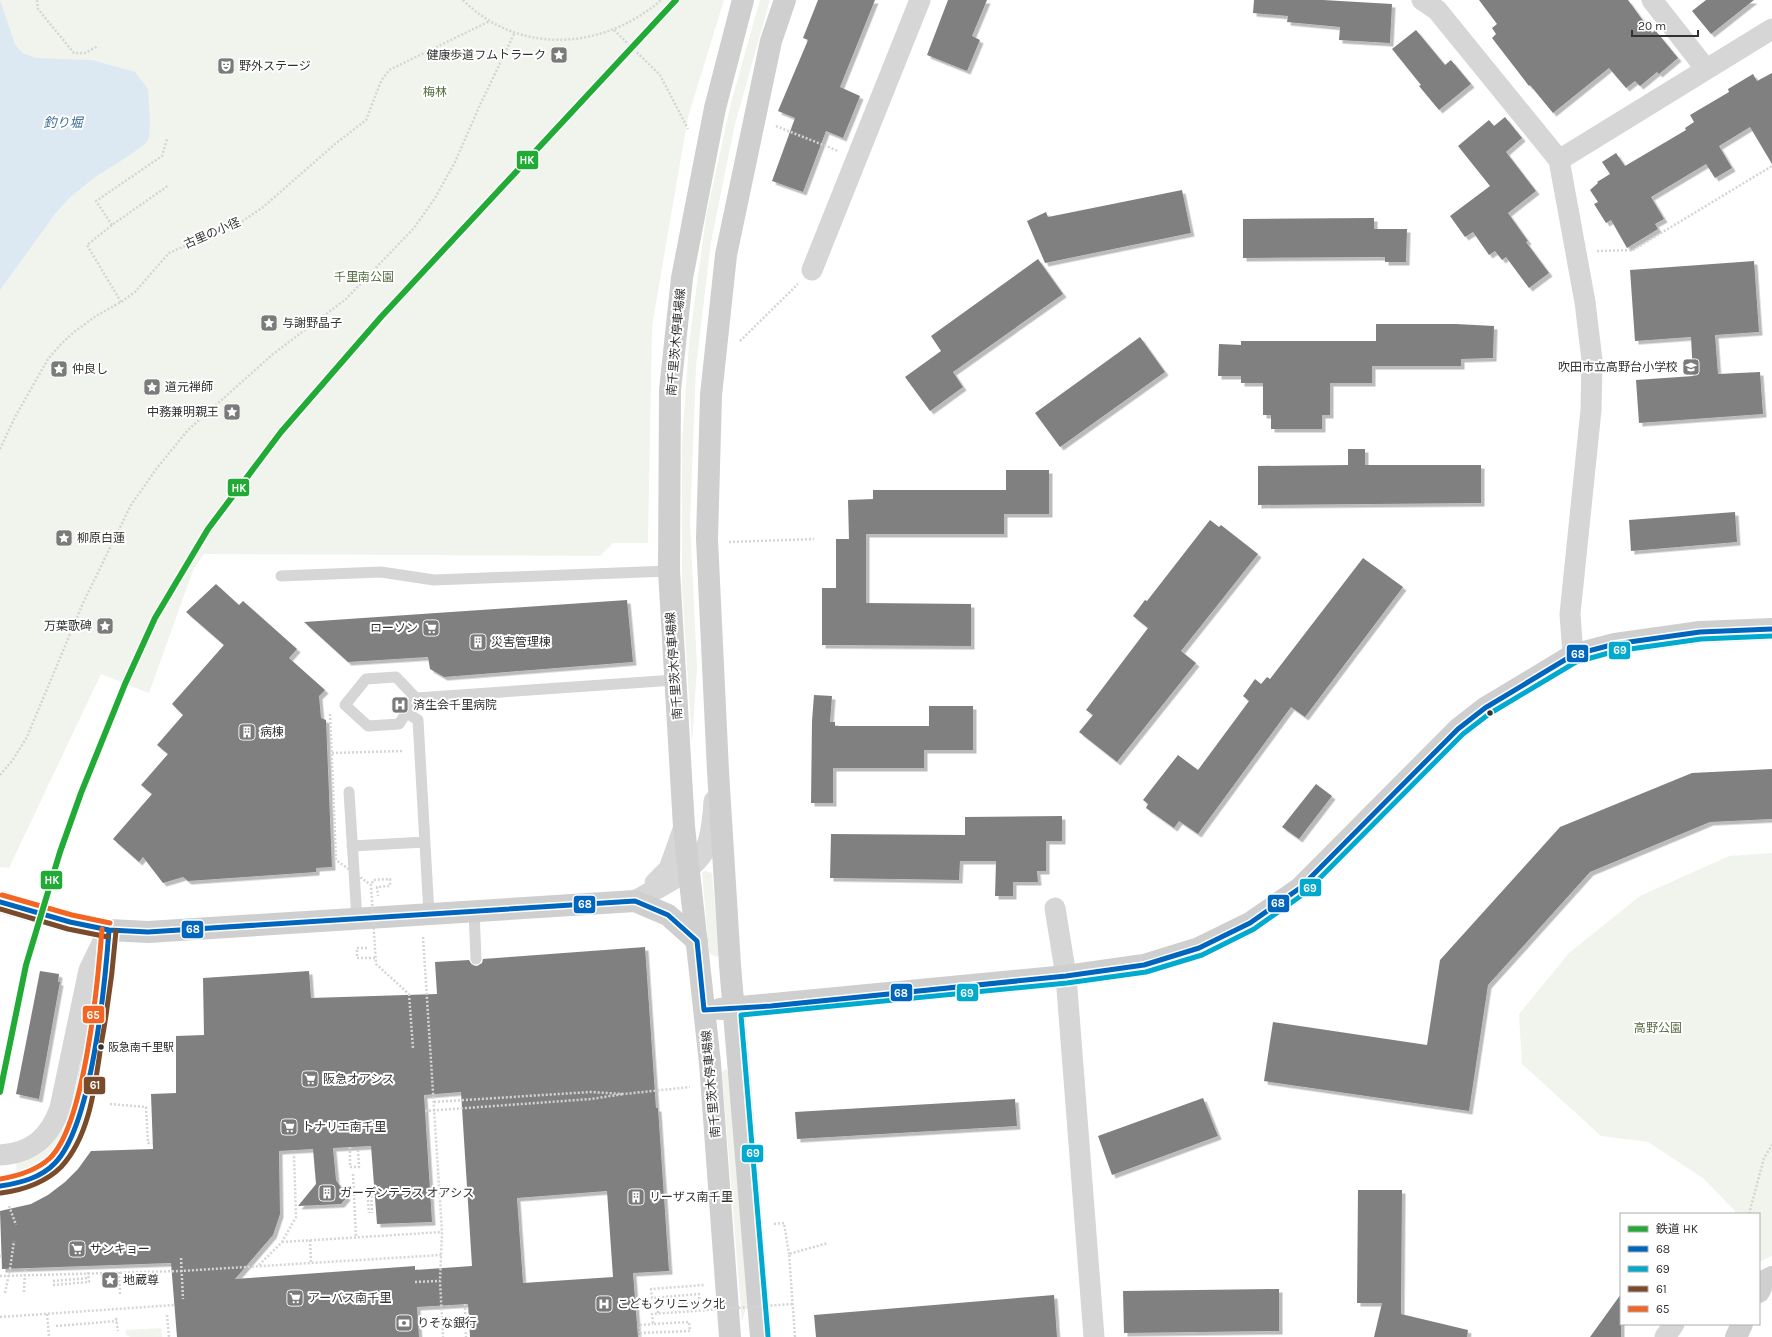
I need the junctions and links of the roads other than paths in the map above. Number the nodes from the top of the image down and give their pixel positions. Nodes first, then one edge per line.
1 (743, 0) edge
2 (785, 0) edge
3 (920, 0) edge
4 (1422, 0) edge
5 (1652, 0) edge
6 (1772, 29) edge
7 (1706, 70) junction
8 (1559, 160) junction
9 (812, 270) road end
10 (669, 571) junction
11 (281, 576) dead end
12 (1772, 629) edge
13 (1573, 655) junction
14 (675, 680) junction
15 (416, 698) junction
16 (407, 713) junction
17 (718, 771) junction
18 (349, 792) dead end
19 (684, 827) junction
20 (425, 842) junction
21 (352, 846) junction
22 (689, 869) junction
23 (636, 901) junction
24 (0, 902) edge
25 (1055, 908) dead end
26 (474, 911) junction
27 (429, 914) junction
28 (357, 919) junction
29 (109, 930) junction
30 (697, 942) junction
31 (476, 959) dead end
32 (1066, 976) junction
33 (733, 1008) junction
34 (704, 1010) junction
35 (0, 1155) edge
36 (4, 1195) edge
37 (1673, 1325) edge
38 (1742, 1325) edge
39 (730, 1337) edge
40 (761, 1337) edge
41 (1094, 1337) edge
42 (1665, 1337) edge
43 (1736, 1337) edge

1 - 10 main road, 南千里茨木停車場線
2 - 17 main road
3 - 9 street
4 - 8 street
5 - 7 street
6 - 7 street
7 - 8 street
8 - 13 street
10 - 11 lane
10 - 14 main road, 南千里茨木停車場線
12 - 13 main road
13 - 32 main road
14 - 15 lane
14 - 19 main road, 南千里茨木停車場線
15 - 16 lane
15 - 16 lane
16 - 20 lane
17 - 22 street
17 - 33 main road
18 - 21 lane
19 - 22 main road, 南千里茨木停車場線
19 - 23 street
20 - 21 lane
20 - 27 lane
21 - 28 lane
22 - 23 street
22 - 30 main road, 南千里茨木停車場線
23 - 26 main road
23 - 30 main road
24 - 29 main road
25 - 32 street
26 - 27 main road
26 - 31 lane
27 - 28 main road
28 - 29 main road
29 - 35 street
29 - 36 street
30 - 34 main road, 南千里茨木停車場線
32 - 33 main road
32 - 41 street
33 - 34 main road
33 - 40 main road
34 - 39 main road, 南千里茨木停車場線
37 - 42 street
38 - 43 main road

